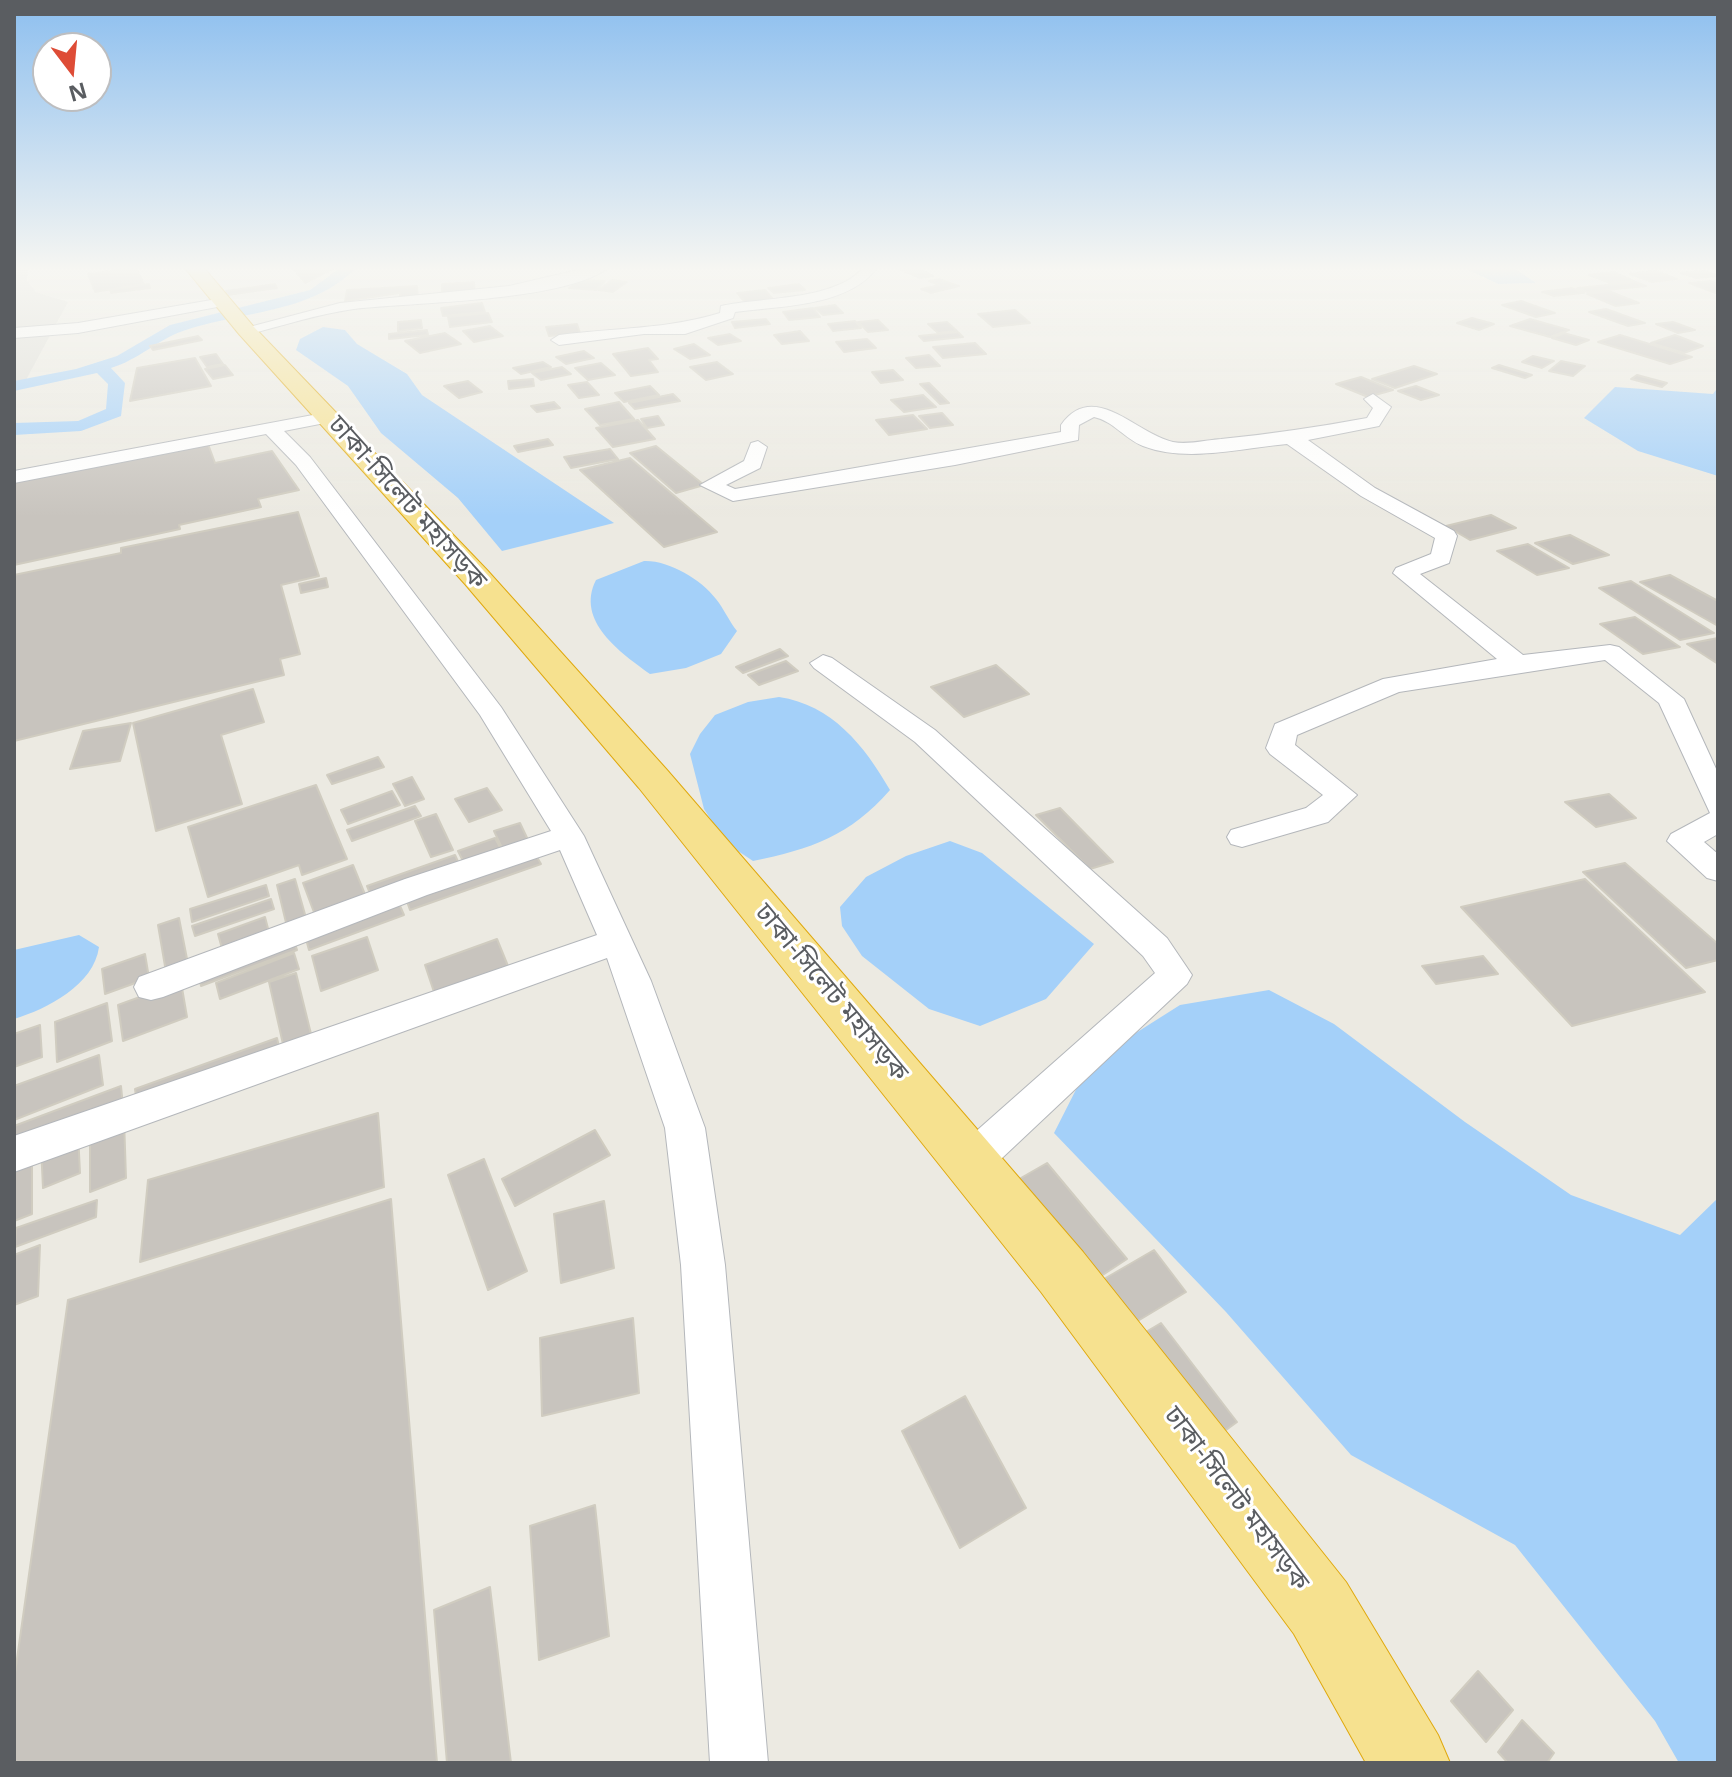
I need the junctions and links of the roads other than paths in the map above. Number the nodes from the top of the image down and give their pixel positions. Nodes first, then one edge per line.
1 (267, 351) edge
2 (1373, 399) dead end
3 (329, 417) junction
4 (270, 428) junction
5 (1290, 438) junction
6 (758, 447) dead end
7 (14, 477) edge
8 (823, 663) dead end
9 (1518, 663) junction
10 (1718, 806) edge
11 (1718, 821) edge
12 (569, 836) junction
13 (1242, 837) dead end
14 (1718, 870) edge
15 (617, 941) junction
16 (151, 987) dead end
17 (14, 1154) edge
18 (970, 1162) junction
19 (739, 1763) edge
20 (1410, 1763) edge

1 - 3 highway, ঢাকা-সিলেট মহাসড়ক
2 - 5 street
3 - 4 street
3 - 18 highway, ঢাকা-সিলেট মহাসড়ক
4 - 7 street
4 - 12 street
5 - 6 street
5 - 9 street
8 - 18 street
9 - 10 street
9 - 13 street
11 - 14 street
12 - 15 street
12 - 16 street
15 - 17 street
15 - 19 street
18 - 20 highway, ঢাকা-সিলেট মহাসড়ক

